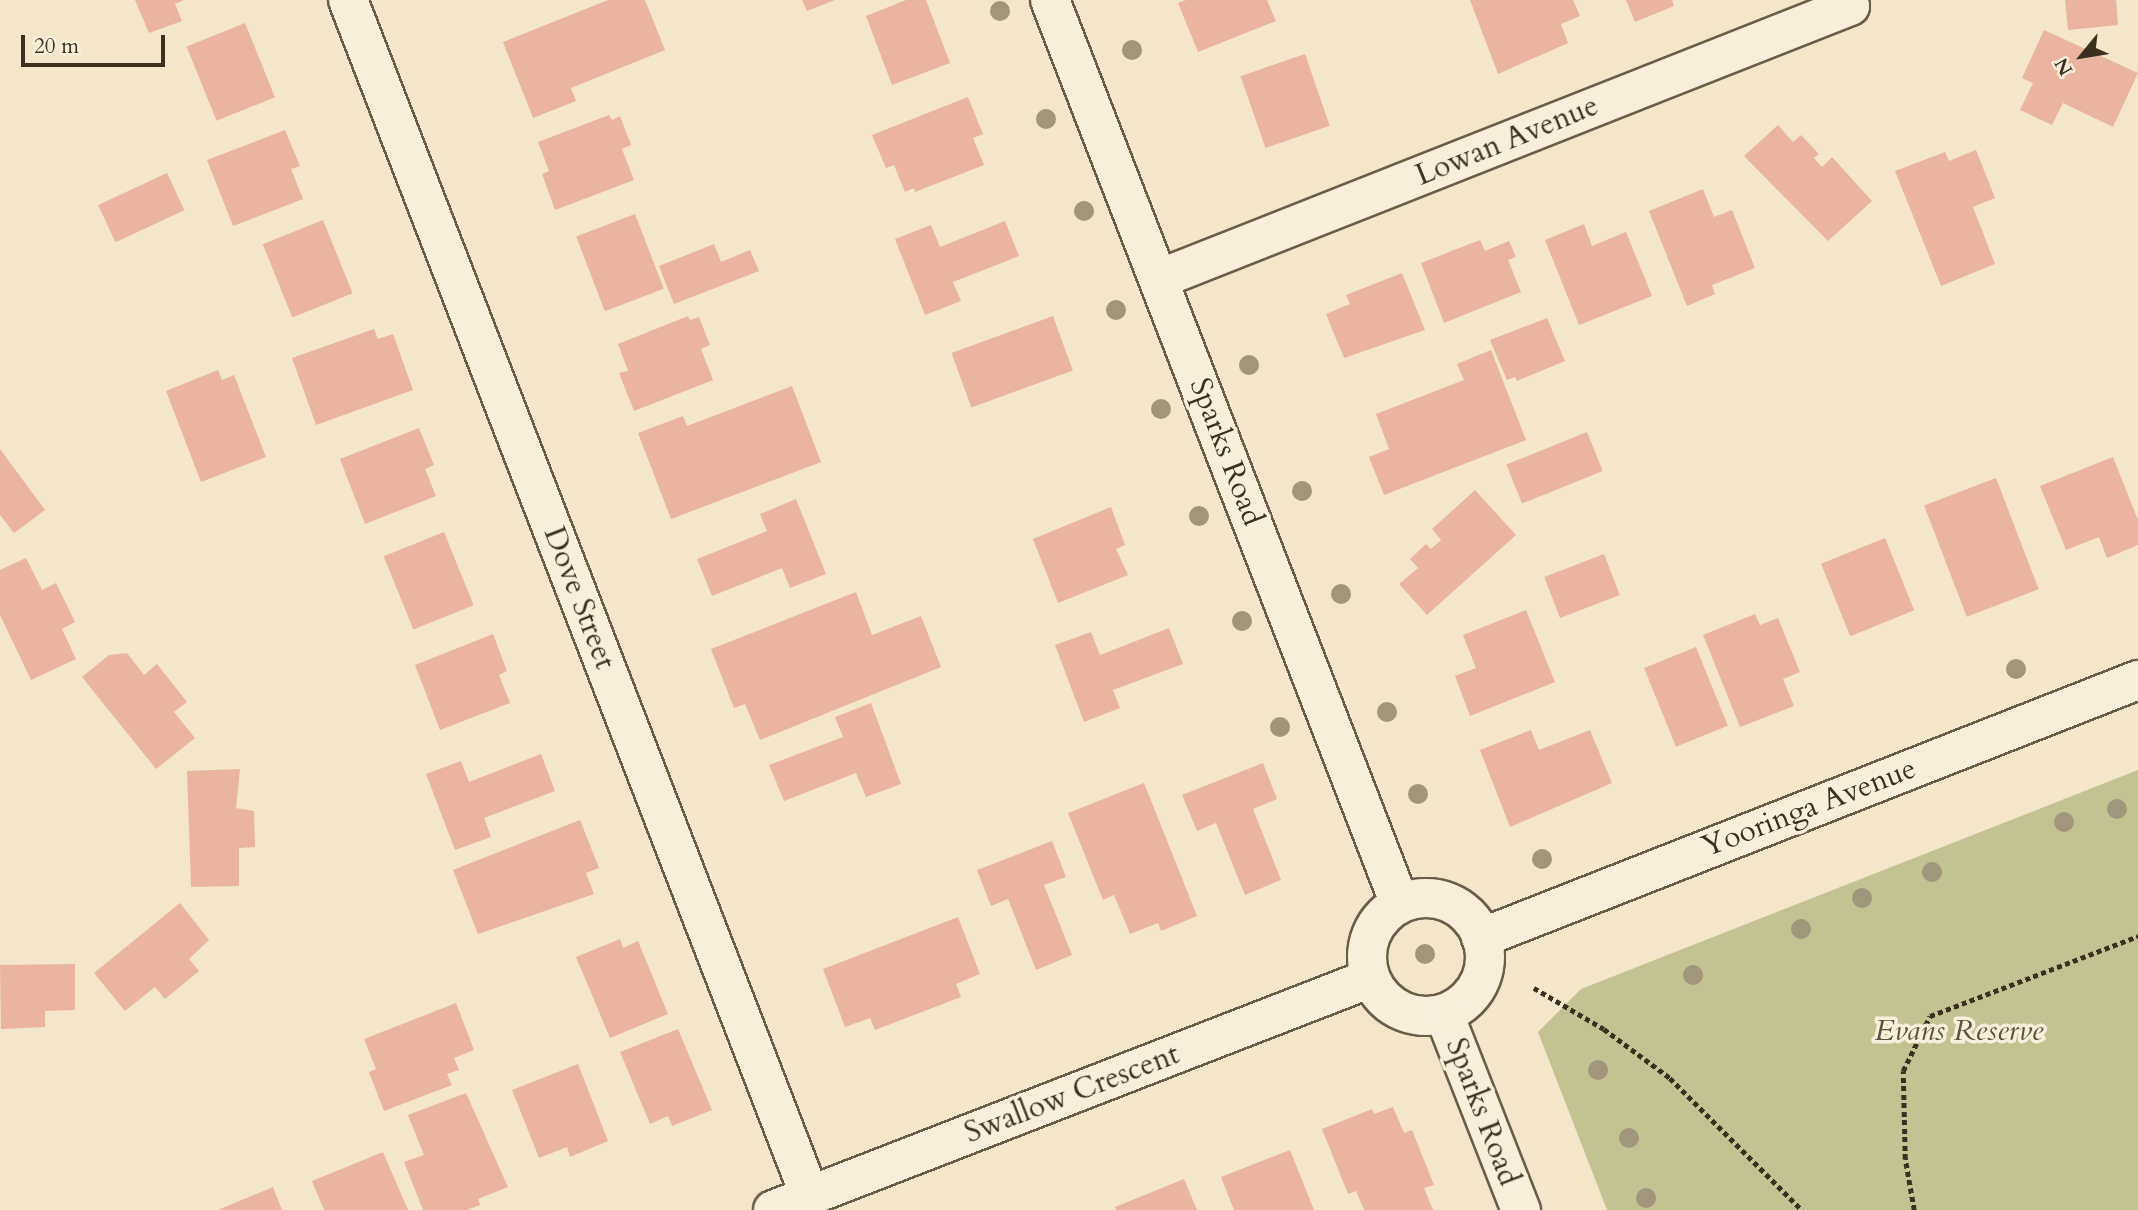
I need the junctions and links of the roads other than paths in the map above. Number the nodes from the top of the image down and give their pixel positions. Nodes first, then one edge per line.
1 (348, 0) edge
2 (1050, 0) edge
3 (1847, 0) edge
4 (1159, 279) junction
5 (2138, 680) edge
6 (1400, 904) junction
7 (1481, 937) junction
8 (1371, 978) junction
9 (1444, 1014) junction
10 (810, 1196) junction
11 (773, 1210) edge
12 (1521, 1210) edge

1 - 10 street, Dove Street
2 - 4 street, Sparks Road
3 - 4 street, Lowan Avenue
4 - 6 street, Sparks Road
5 - 7 street, Yooringa Avenue
6 - 7 street
6 - 8 street
7 - 9 street
8 - 9 street
8 - 10 street, Swallow Crescent
9 - 12 street, Sparks Road
10 - 11 street, Swallow Crescent

